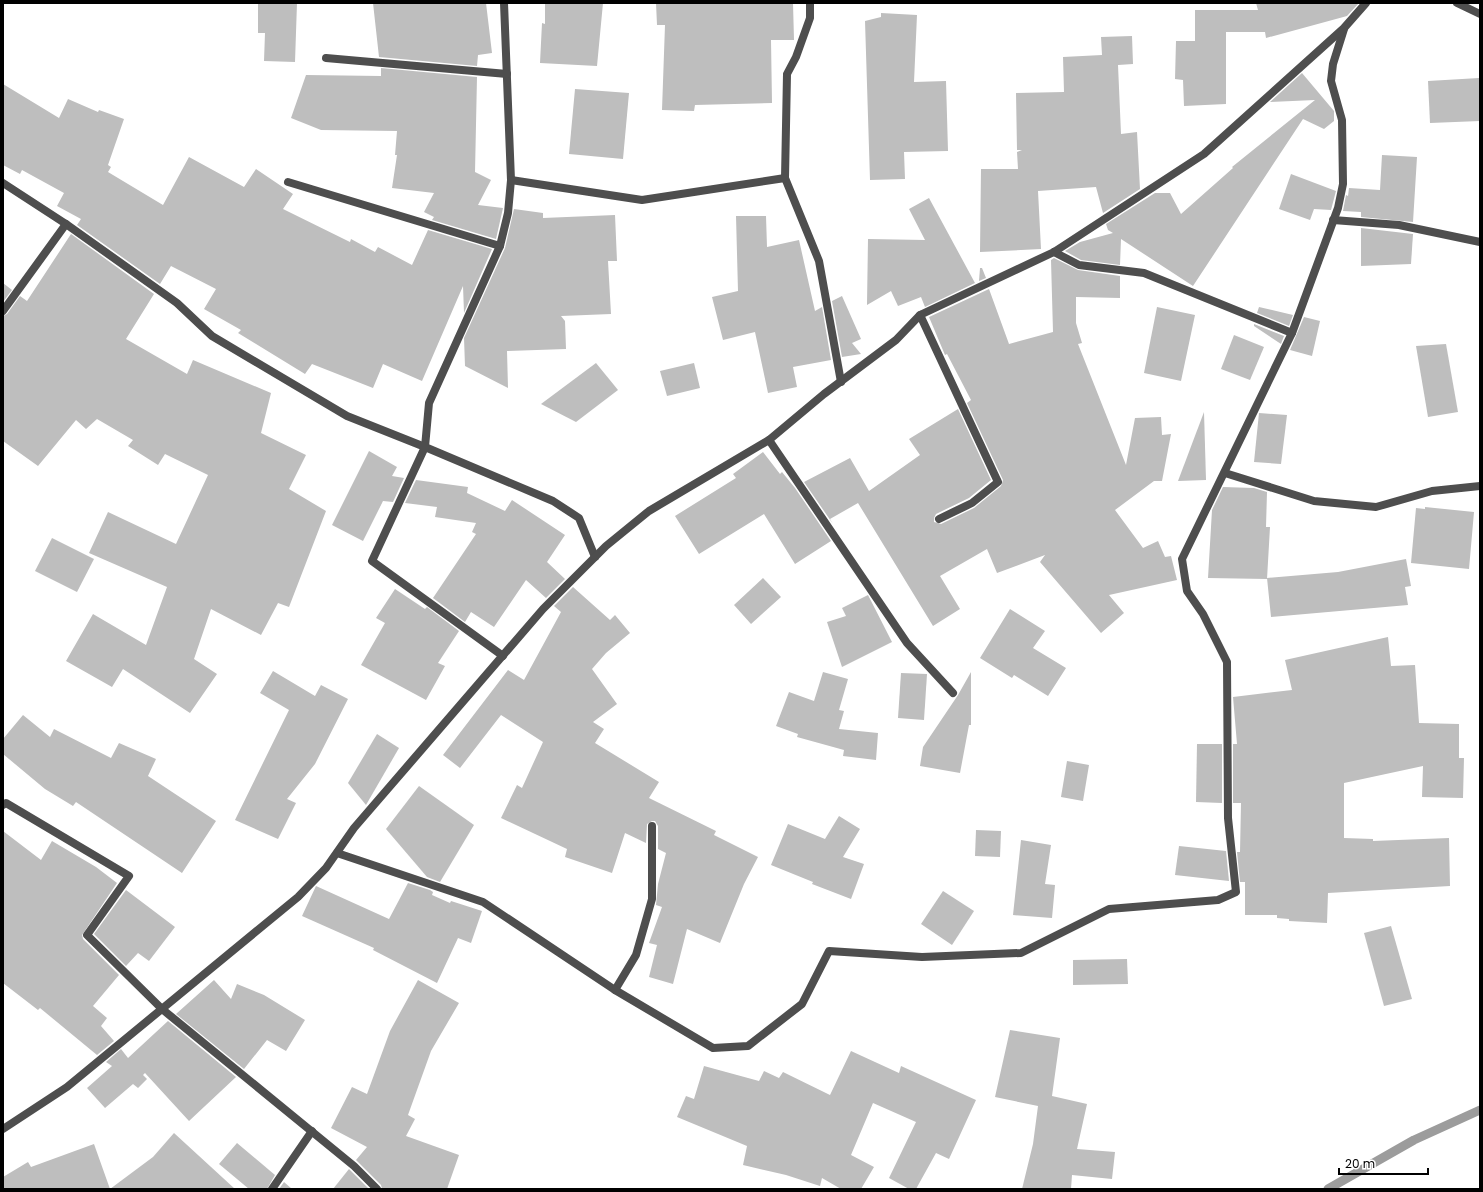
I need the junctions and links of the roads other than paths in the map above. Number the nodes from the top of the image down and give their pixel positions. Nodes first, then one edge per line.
1 (504, 3) edge
2 (810, 3) edge
3 (1457, 3) edge
4 (1363, 5) edge
5 (1480, 14) edge
6 (1344, 28) junction
7 (326, 58) dead end
8 (507, 74) junction
9 (786, 178) junction
10 (511, 180) junction
11 (288, 182) dead end
12 (3, 183) edge
13 (1334, 220) junction
14 (66, 224) junction
15 (1480, 242) edge
16 (500, 246) junction
17 (1054, 252) junction
18 (3, 312) edge
19 (920, 315) junction
20 (1292, 333) junction
21 (841, 382) junction
22 (769, 440) junction
23 (424, 447) junction
24 (1225, 473) junction
25 (1480, 486) edge
26 (939, 519) dead end
27 (595, 557) junction
28 (503, 656) junction
29 (953, 693) dead end
30 (3, 805) edge
31 (652, 826) dead end
32 (337, 853) junction
33 (615, 990) junction
34 (162, 1009) junction
35 (3, 1129) edge
36 (312, 1131) junction
37 (272, 1189) edge
38 (377, 1189) edge

1 - 8 street
2 - 9 street
3 - 5 street
4 - 6 street
6 - 13 street
6 - 17 street
7 - 8 street
8 - 10 street
9 - 10 street
9 - 21 street
10 - 16 street
11 - 16 street
12 - 14 street
13 - 15 street
13 - 20 street
14 - 18 street
14 - 23 street
16 - 23 street
17 - 19 street
17 - 20 street
19 - 21 street
19 - 26 street
20 - 24 street
21 - 22 street
22 - 27 street
22 - 29 street
23 - 27 street
23 - 28 street
24 - 25 street
24 - 33 street
27 - 28 street
28 - 32 street
30 - 34 street
31 - 33 street
32 - 33 street
32 - 34 street
34 - 35 street
34 - 36 street
36 - 37 street
36 - 38 street

